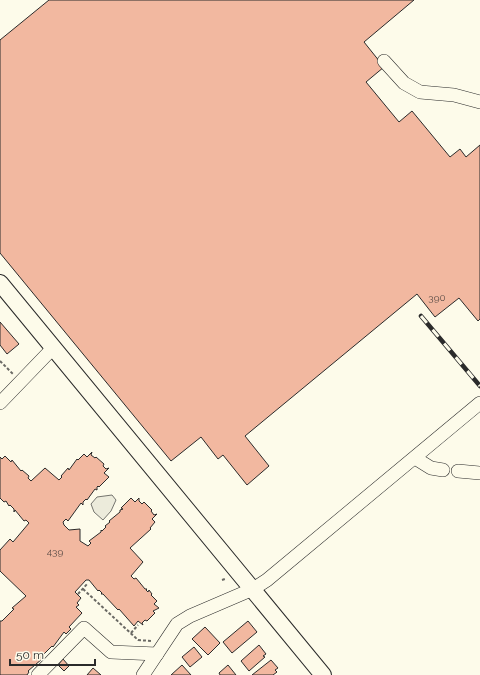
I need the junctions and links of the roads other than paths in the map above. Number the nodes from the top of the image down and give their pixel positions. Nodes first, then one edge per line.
1 (384, 61) dead end
2 (480, 102) edge
3 (0, 283) edge
4 (53, 348) junction
5 (0, 403) edge
6 (480, 403) edge
7 (415, 458) junction
8 (443, 470) dead end
9 (458, 471) dead end
10 (480, 473) edge
11 (252, 589) junction
12 (157, 654) junction
13 (38, 675) edge
14 (143, 675) edge
15 (323, 675) edge

1 - 2 street
3 - 4 main road
4 - 5 street
4 - 11 main road
6 - 7 street
7 - 8 street
7 - 11 street
9 - 10 street
11 - 12 street
11 - 15 main road
12 - 13 street
12 - 14 street

